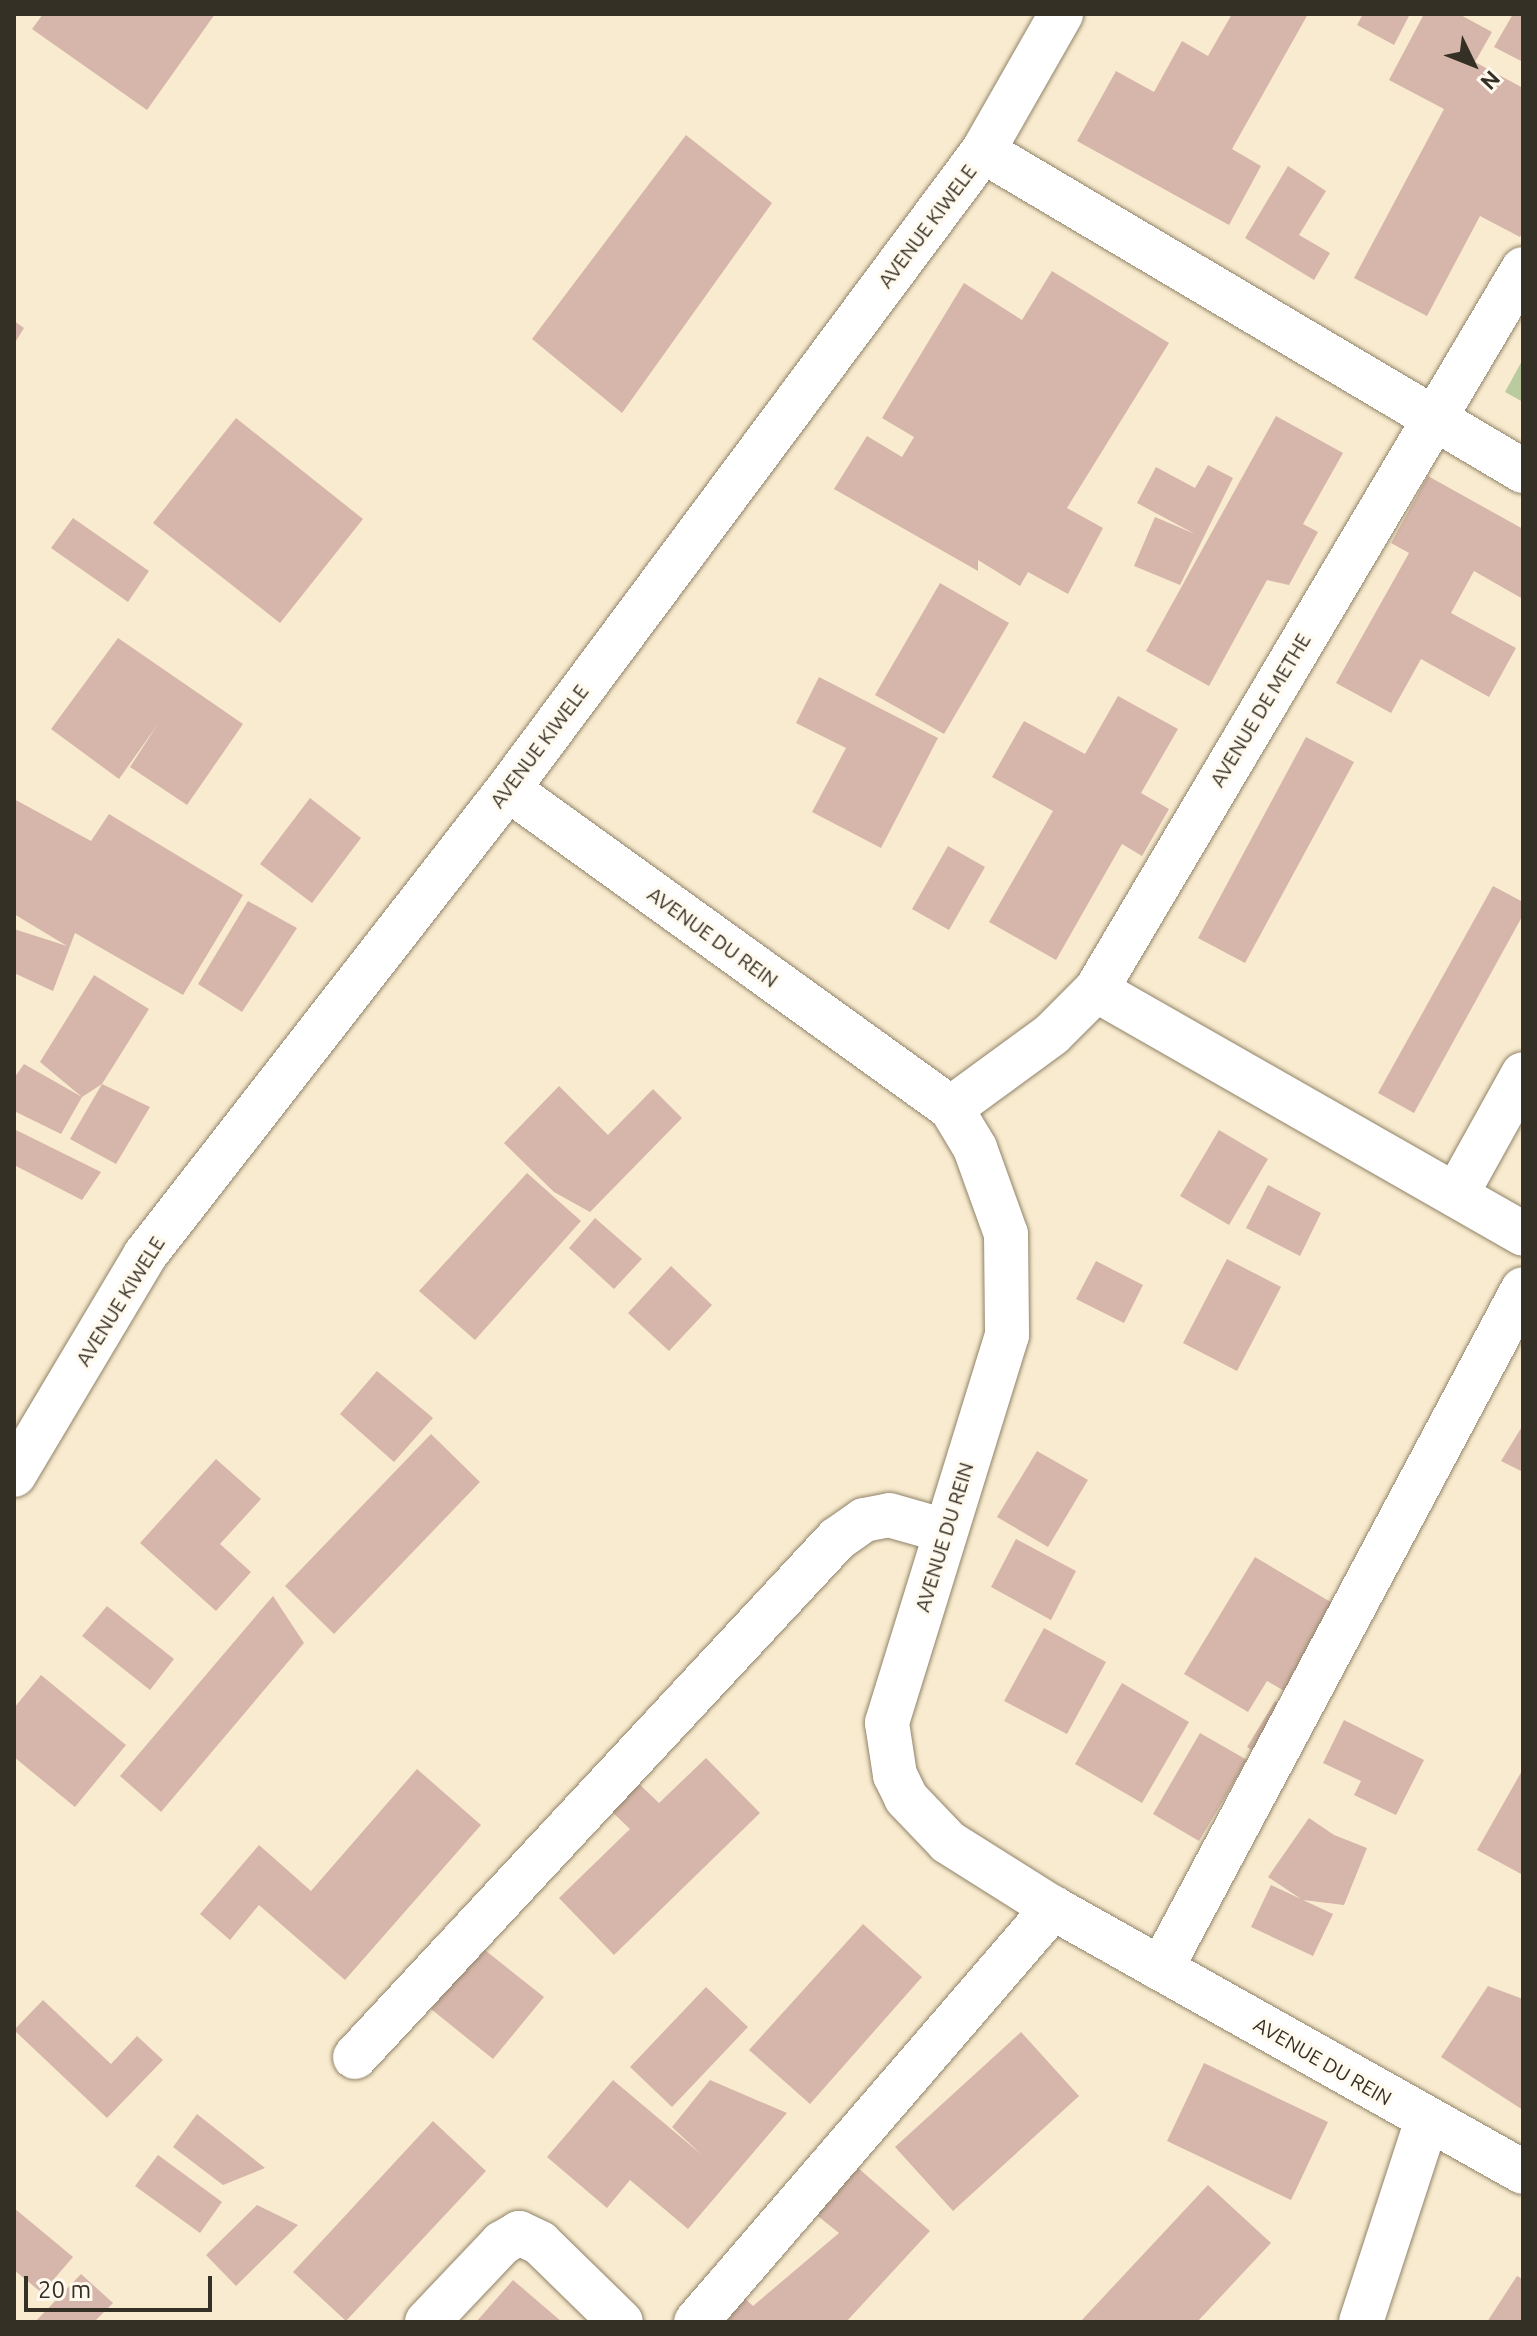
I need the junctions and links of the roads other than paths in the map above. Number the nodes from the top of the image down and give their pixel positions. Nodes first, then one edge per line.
1 (1061, 14) edge
2 (983, 151) junction
3 (1523, 269) edge
4 (1431, 421) junction
5 (1523, 471) edge
6 (508, 789) junction
7 (1096, 990) junction
8 (1523, 1074) edge
9 (951, 1108) junction
10 (1456, 1195) junction
11 (1523, 1234) edge
12 (1523, 1289) edge
13 (14, 1475) edge
14 (945, 1531) junction
15 (1053, 1908) junction
16 (1161, 1969) junction
17 (355, 2057) dead end
18 (1427, 2120) junction
19 (1523, 2172) edge
20 (427, 2322) edge
21 (621, 2322) edge
22 (696, 2322) edge
23 (1361, 2322) edge

1 - 2 street, AVENUE KIWELE
2 - 4 street
2 - 6 street, AVENUE KIWELE
3 - 4 street, AVENUE DE METHE
4 - 5 street
4 - 7 street, AVENUE DE METHE
6 - 9 street, AVENUE DU REIN
6 - 13 street, AVENUE KIWELE
7 - 9 street, AVENUE DE METHE
7 - 10 street
8 - 10 street
9 - 14 street, AVENUE DU REIN
10 - 11 street
12 - 16 street
14 - 15 street, AVENUE DU REIN
14 - 17 street
15 - 16 street, AVENUE DU REIN
15 - 22 street
16 - 18 street, AVENUE DU REIN
18 - 19 street, AVENUE DU REIN
18 - 23 street
20 - 21 street

